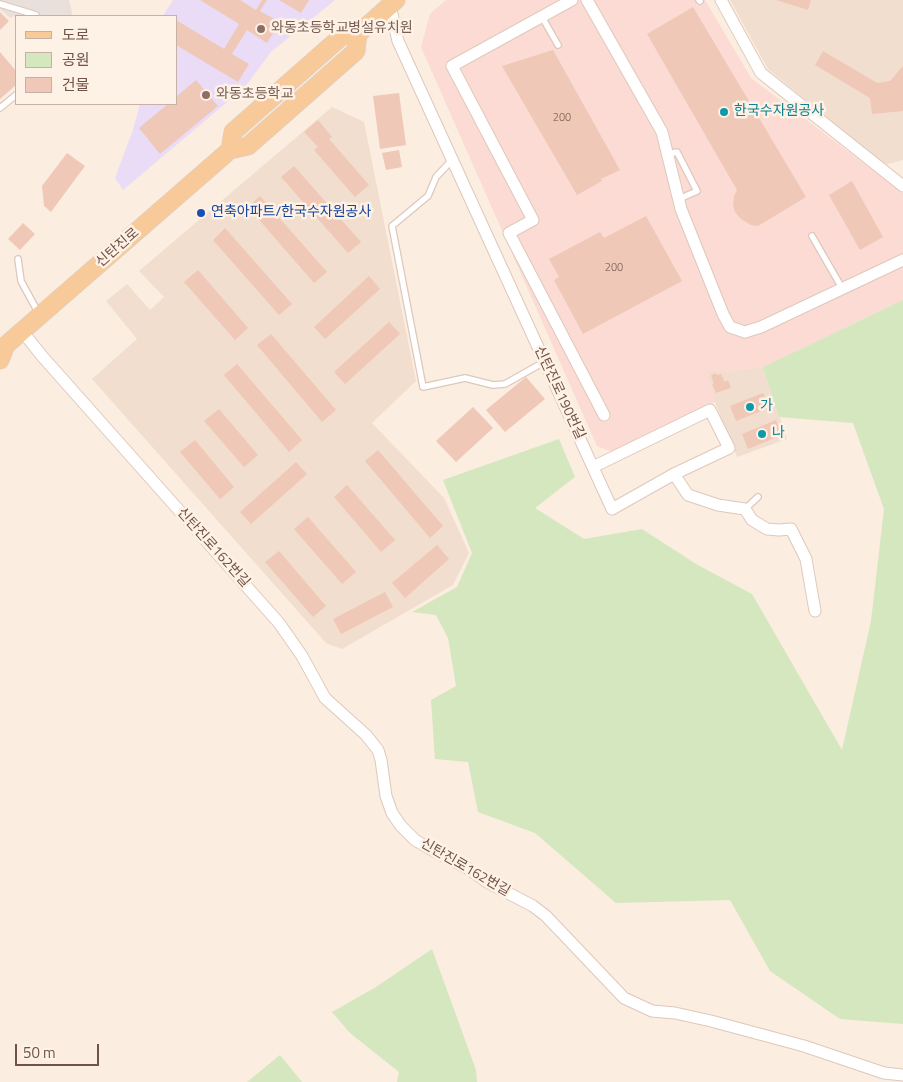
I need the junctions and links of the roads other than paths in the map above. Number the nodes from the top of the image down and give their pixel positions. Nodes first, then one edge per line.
1 (572, 0) edge
2 (587, 0) edge
3 (721, 0) edge
4 (393, 3) edge
5 (0, 4) edge
6 (36, 15) dead end
7 (542, 17) junction
8 (558, 45) dead end
9 (15, 96) edge
10 (0, 108) edge
11 (668, 154) junction
12 (452, 160) junction
13 (903, 186) edge
14 (679, 199) junction
15 (812, 236) dead end
16 (18, 259) dead end
17 (903, 260) edge
18 (842, 288) junction
19 (40, 316) junction
20 (22, 331) junction
21 (2, 351) edge
22 (544, 362) junction
23 (604, 415) dead end
24 (593, 467) junction
25 (674, 474) junction
26 (758, 497) dead end
27 (745, 509) junction
28 (815, 611) dead end
29 (903, 1076) edge

1 - 7 street
2 - 11 street
3 - 13 street
4 - 12 street, 신탄진로190번길
4 - 19 main road, 신탄진로
5 - 6 lane
7 - 8 lane
7 - 23 street
9 - 10 lane
11 - 14 street
11 - 14 lane
12 - 22 street, 신탄진로190번길
12 - 22 lane
14 - 18 street
15 - 18 lane
16 - 19 lane
17 - 18 street
19 - 20 main road, 신탄진로
20 - 21 main road, 신탄진로
20 - 29 street, 신탄진로162번길
22 - 24 street, 신탄진로190번길
24 - 25 street, 신탄진로190번길
24 - 25 street
25 - 27 street
26 - 27 lane
27 - 28 street

